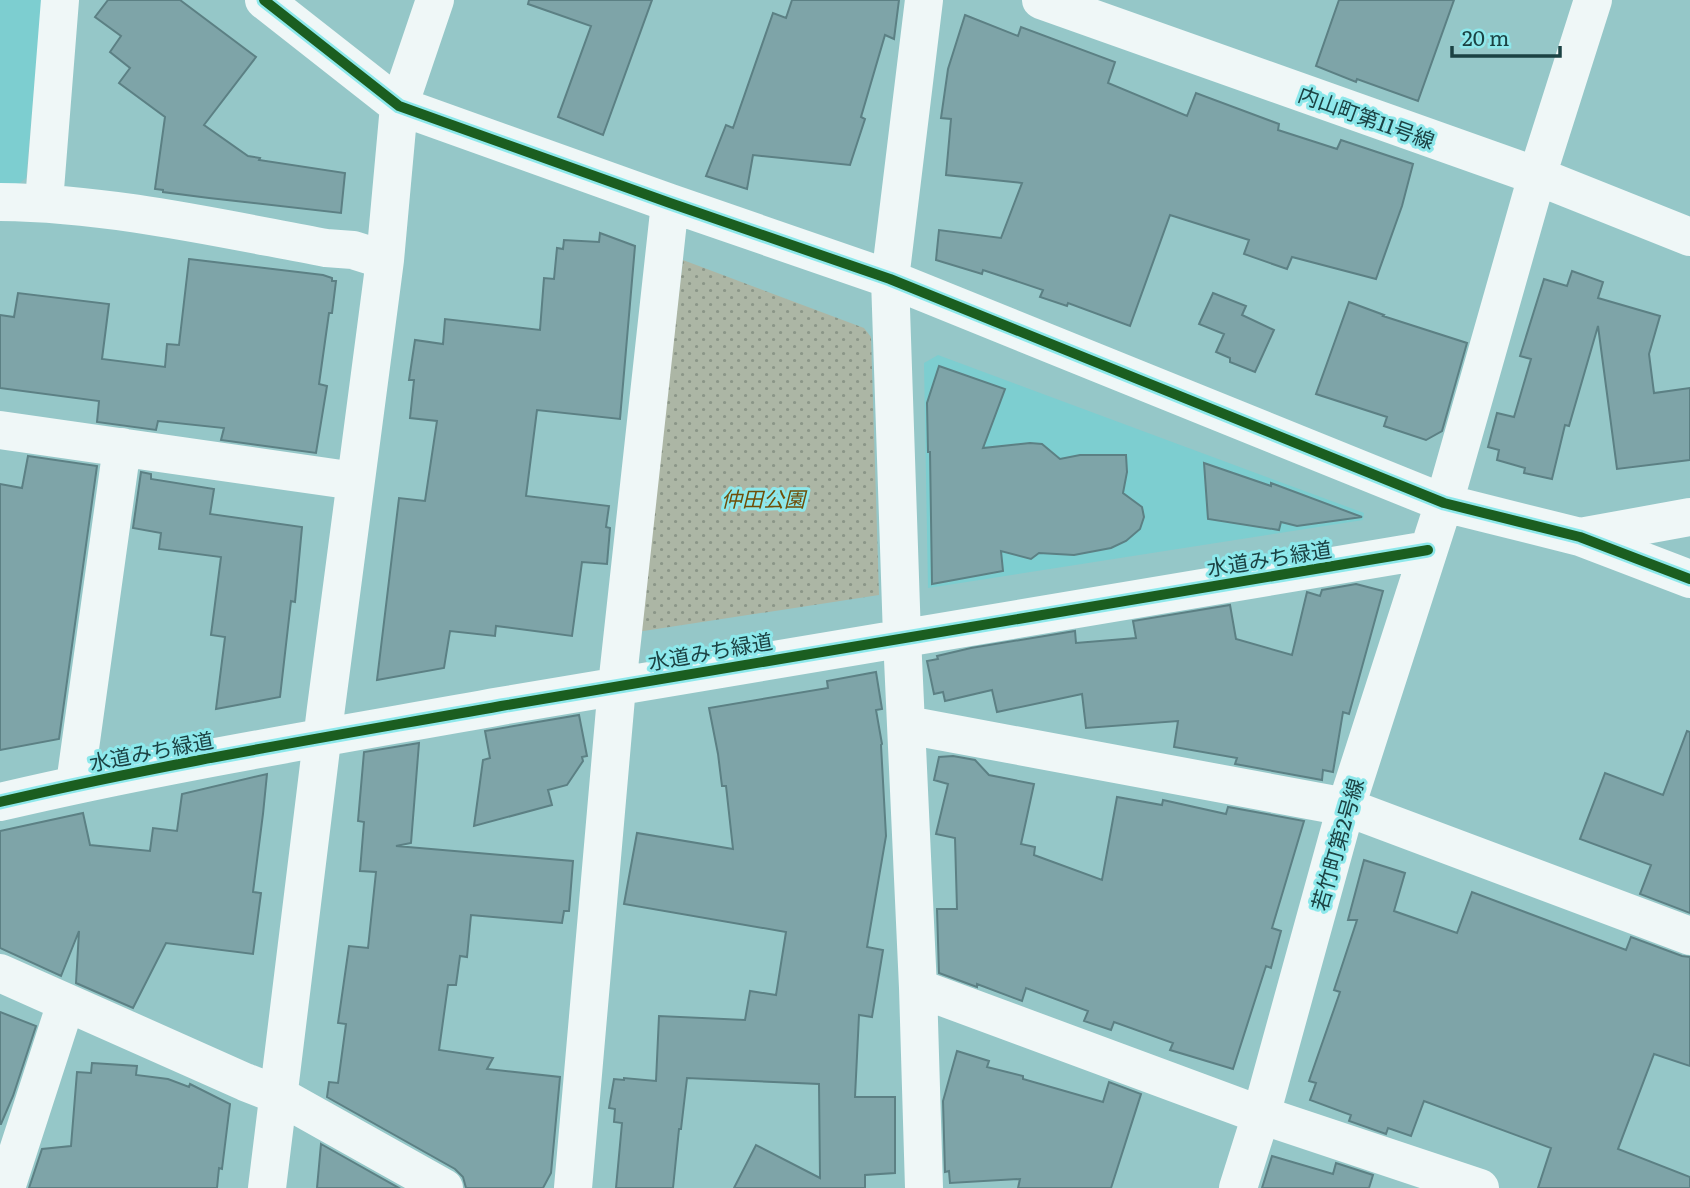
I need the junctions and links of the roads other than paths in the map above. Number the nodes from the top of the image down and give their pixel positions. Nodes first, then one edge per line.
1 (60, 0) edge
2 (264, 0) edge
3 (435, 0) edge
4 (924, 0) edge
5 (1041, 0) edge
6 (1592, 0) edge
7 (399, 106) junction
8 (1538, 176) junction
9 (0, 202) edge
10 (44, 202) junction
11 (670, 203) junction
12 (1690, 237) edge
13 (385, 260) junction
14 (890, 279) junction
15 (0, 430) edge
16 (121, 447) junction
17 (355, 481) junction
18 (1444, 503) junction
19 (1690, 517) edge
20 (1580, 537) junction
21 (1429, 550) junction
22 (1690, 579) edge
23 (902, 637) junction
24 (617, 686) junction
25 (907, 725) junction
26 (322, 738) junction
27 (75, 784) junction
28 (0, 802) edge
29 (1346, 807) junction
30 (1690, 936) edge
31 (0, 973) edge
32 (918, 988) junction
33 (66, 1003) junction
34 (278, 1095) junction
35 (1261, 1115) junction
36 (6, 1188) edge
37 (267, 1188) edge
38 (444, 1188) edge
39 (573, 1188) edge
40 (924, 1188) edge
41 (1238, 1188) edge
42 (1480, 1188) edge

1 - 10 street
2 - 7 street
3 - 7 street
4 - 14 street
5 - 8 street, 内山町第11号線
6 - 8 street, 若竹町第2号線
7 - 11 street
7 - 13 street
8 - 12 street, 内山町第11号線
8 - 18 street, 若竹町第2号線
9 - 10 street
10 - 13 street
11 - 14 street
11 - 24 street
13 - 17 street
14 - 18 street
14 - 23 street
15 - 16 street
16 - 17 street
16 - 27 street
17 - 26 street
18 - 20 street
18 - 21 street, 若竹町第2号線
19 - 20 street
20 - 22 street
21 - 23 street, 水道みち緑道
21 - 29 street, 若竹町第2号線
23 - 24 street, 水道みち緑道
23 - 25 street
24 - 26 street, 水道みち緑道
24 - 39 street
25 - 29 street
25 - 32 street
26 - 27 street, 水道みち緑道
26 - 34 street
27 - 28 street, 水道みち緑道
29 - 30 street
29 - 35 street, 若竹町第2号線
31 - 33 street
32 - 35 street
32 - 40 street
33 - 34 street
33 - 36 street
34 - 37 street
34 - 38 street
35 - 41 street, 若竹町第2号線
35 - 42 street

